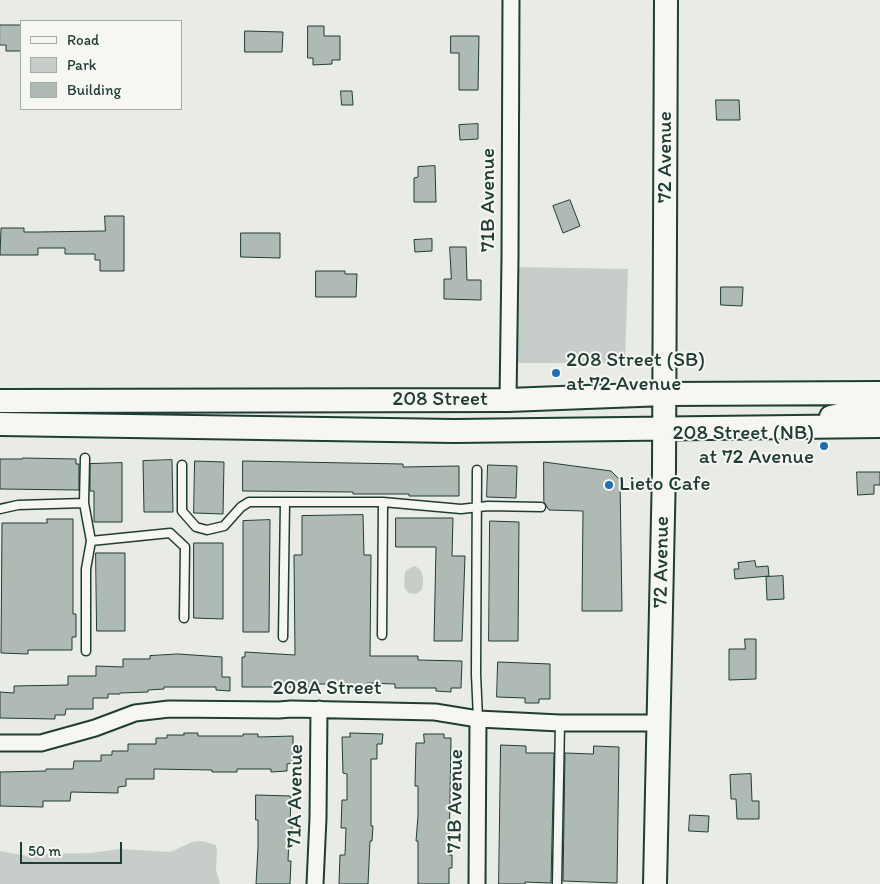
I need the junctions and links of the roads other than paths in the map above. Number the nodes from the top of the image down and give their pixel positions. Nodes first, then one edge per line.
1 (511, 0) edge
2 (666, 0) edge
3 (880, 393) edge
4 (665, 394) junction
5 (508, 400) junction
6 (0, 402) edge
7 (880, 406) edge
8 (0, 424) edge
9 (880, 426) edge
10 (664, 429) junction
11 (454, 431) junction
12 (85, 458) dead end
13 (182, 465) dead end
14 (477, 470) dead end
15 (285, 502) junction
16 (383, 502) junction
17 (84, 503) junction
18 (541, 507) dead end
19 (477, 508) junction
20 (0, 509) edge
21 (91, 541) junction
22 (184, 618) dead end
23 (382, 635) dead end
24 (283, 637) dead end
25 (86, 650) dead end
26 (319, 709) junction
27 (478, 719) junction
28 (560, 723) junction
29 (658, 723) junction
30 (0, 744) edge
31 (315, 884) edge
32 (477, 884) edge
33 (557, 884) edge
34 (655, 884) edge

1 - 5 street, 71B Avenue
2 - 4 main road, 72 Avenue
3 - 4 main road, 208 Street
4 - 5 main road, 208 Street
4 - 10 main road, 72 Avenue
4 - 11 main road
5 - 6 main road, 208 Street
7 - 10 main road
8 - 11 main road, 208 Street
9 - 10 main road, 208 Street
10 - 11 main road, 208 Street
10 - 29 main road, 72 Avenue
12 - 17 lane
13 - 15 lane
14 - 19 lane
15 - 16 lane
15 - 24 lane
16 - 19 lane
16 - 23 lane
17 - 20 lane
17 - 21 lane
18 - 19 lane
19 - 27 lane
21 - 22 lane
21 - 25 lane
26 - 27 street, 208A Street
26 - 30 street, 208A Street
26 - 31 street, 71A Avenue
27 - 28 street, 208A Street
27 - 32 street, 71B Avenue
28 - 29 street, 208A Street
28 - 33 lane
29 - 34 main road, 72 Avenue

